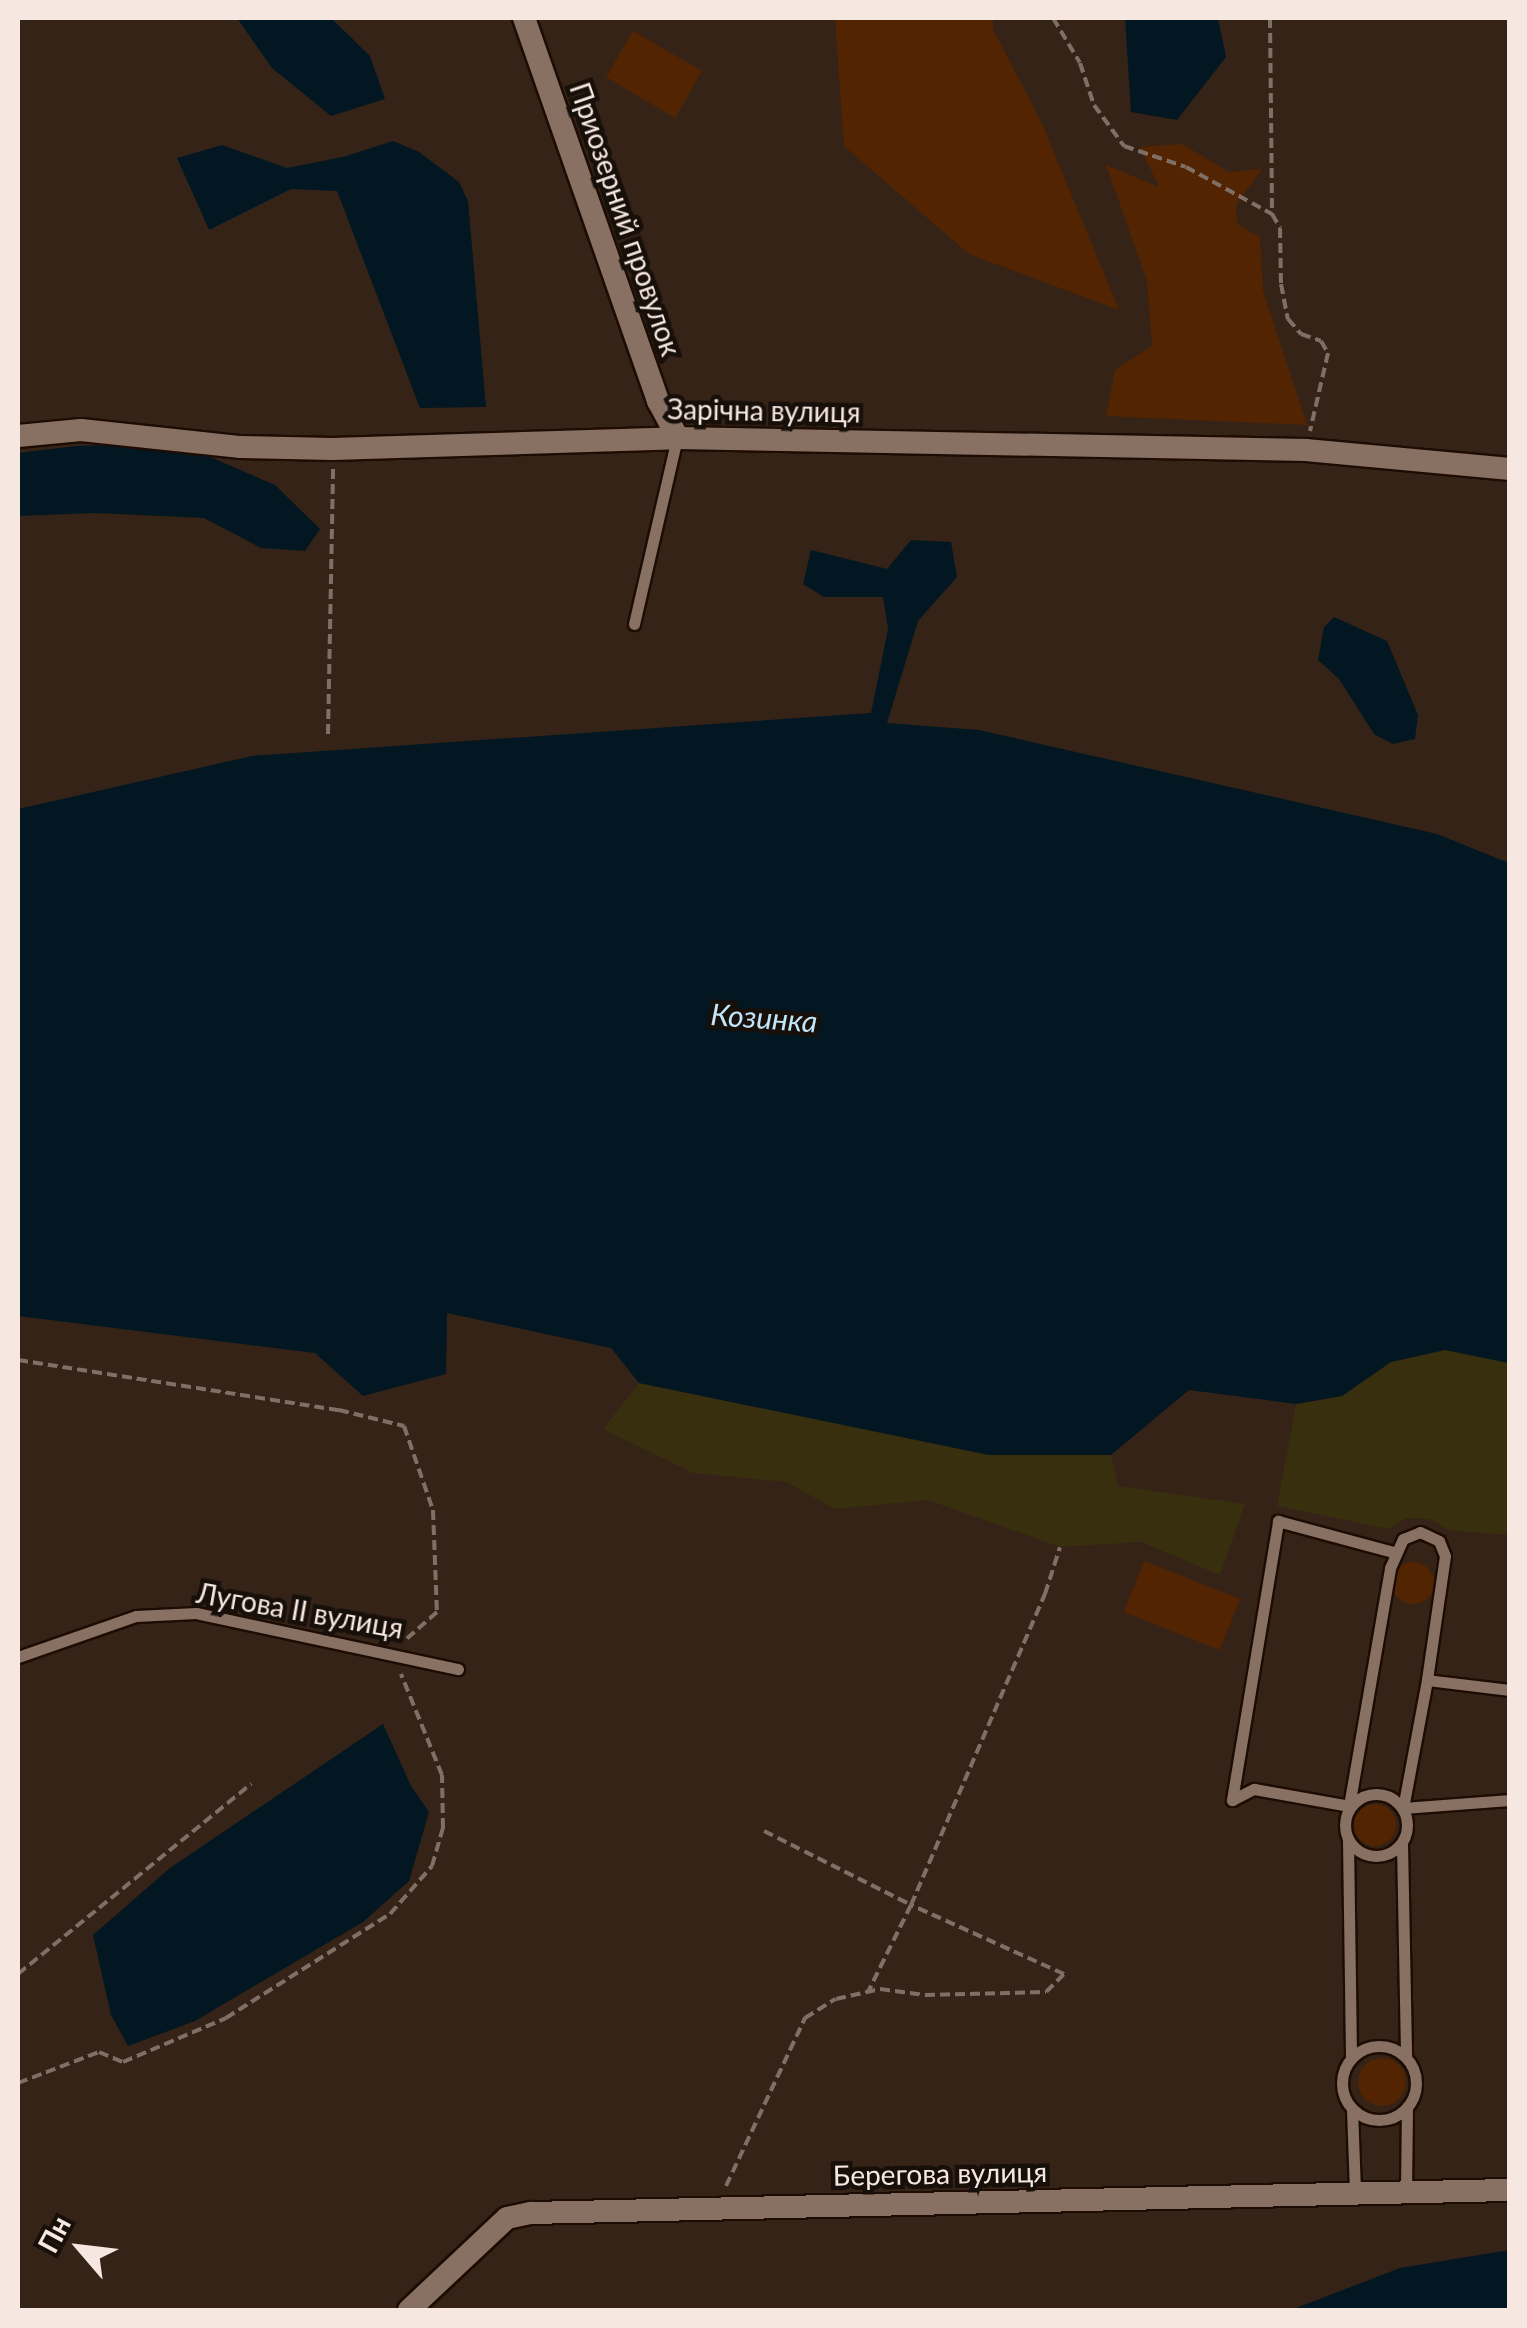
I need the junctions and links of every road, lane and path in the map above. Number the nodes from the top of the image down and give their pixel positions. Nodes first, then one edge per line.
1 (524, 18) edge
2 (1053, 18) edge
3 (1270, 18) edge
4 (1272, 214) junction
5 (18, 436) edge
6 (678, 438) junction
7 (333, 449) junction
8 (1306, 450) junction
9 (1510, 469) edge
10 (634, 624) dead end
11 (328, 734) dead end
12 (18, 1360) edge
13 (1060, 1547) dead end
14 (1393, 1552) junction
15 (392, 1651) junction
16 (18, 1657) edge
17 (458, 1669) dead end
18 (1428, 1680) junction
19 (1510, 1690) edge
20 (251, 1784) dead end
21 (1510, 1800) edge
22 (1349, 1806) junction
23 (1403, 1808) junction
24 (764, 1830) dead end
25 (1348, 1840) junction
26 (1402, 1842) junction
27 (911, 1904) junction
28 (18, 1974) edge
29 (868, 1992) junction
30 (1406, 2057) junction
31 (1351, 2058) junction
32 (18, 2083) edge
33 (1407, 2108) junction
34 (1352, 2109) junction
35 (1406, 2190) junction
36 (1510, 2190) edge
37 (1355, 2192) junction
38 (715, 2208) junction
39 (409, 2310) edge

1 - 6 street, Приозерний провулок
2 - 4 path
3 - 4 path
4 - 8 path
5 - 7 street, Зарічна вулиця
6 - 7 street, Зарічна вулиця
6 - 8 street, Зарічна вулиця
6 - 10 lane
7 - 11 path
8 - 9 street, Зарічна вулиця
12 - 15 path
13 - 27 path
14 - 18 lane
14 - 22 lane
14 - 22 lane
15 - 16 lane, Лугова II вулиця
15 - 17 lane, Лугова II вулиця
15 - 32 path
18 - 19 lane
18 - 23 lane
20 - 28 path
21 - 23 lane
22 - 23 lane
22 - 25 lane
23 - 26 lane
24 - 27 path
25 - 26 lane
25 - 31 lane
26 - 30 lane
27 - 29 path
27 - 29 path
29 - 38 path
30 - 31 lane
30 - 33 lane
31 - 34 lane
33 - 34 lane
33 - 35 lane
34 - 37 lane
35 - 36 street, Берегова вулиця
35 - 37 street, Берегова вулиця
37 - 38 street, Берегова вулиця
38 - 39 street, Берегова вулиця

